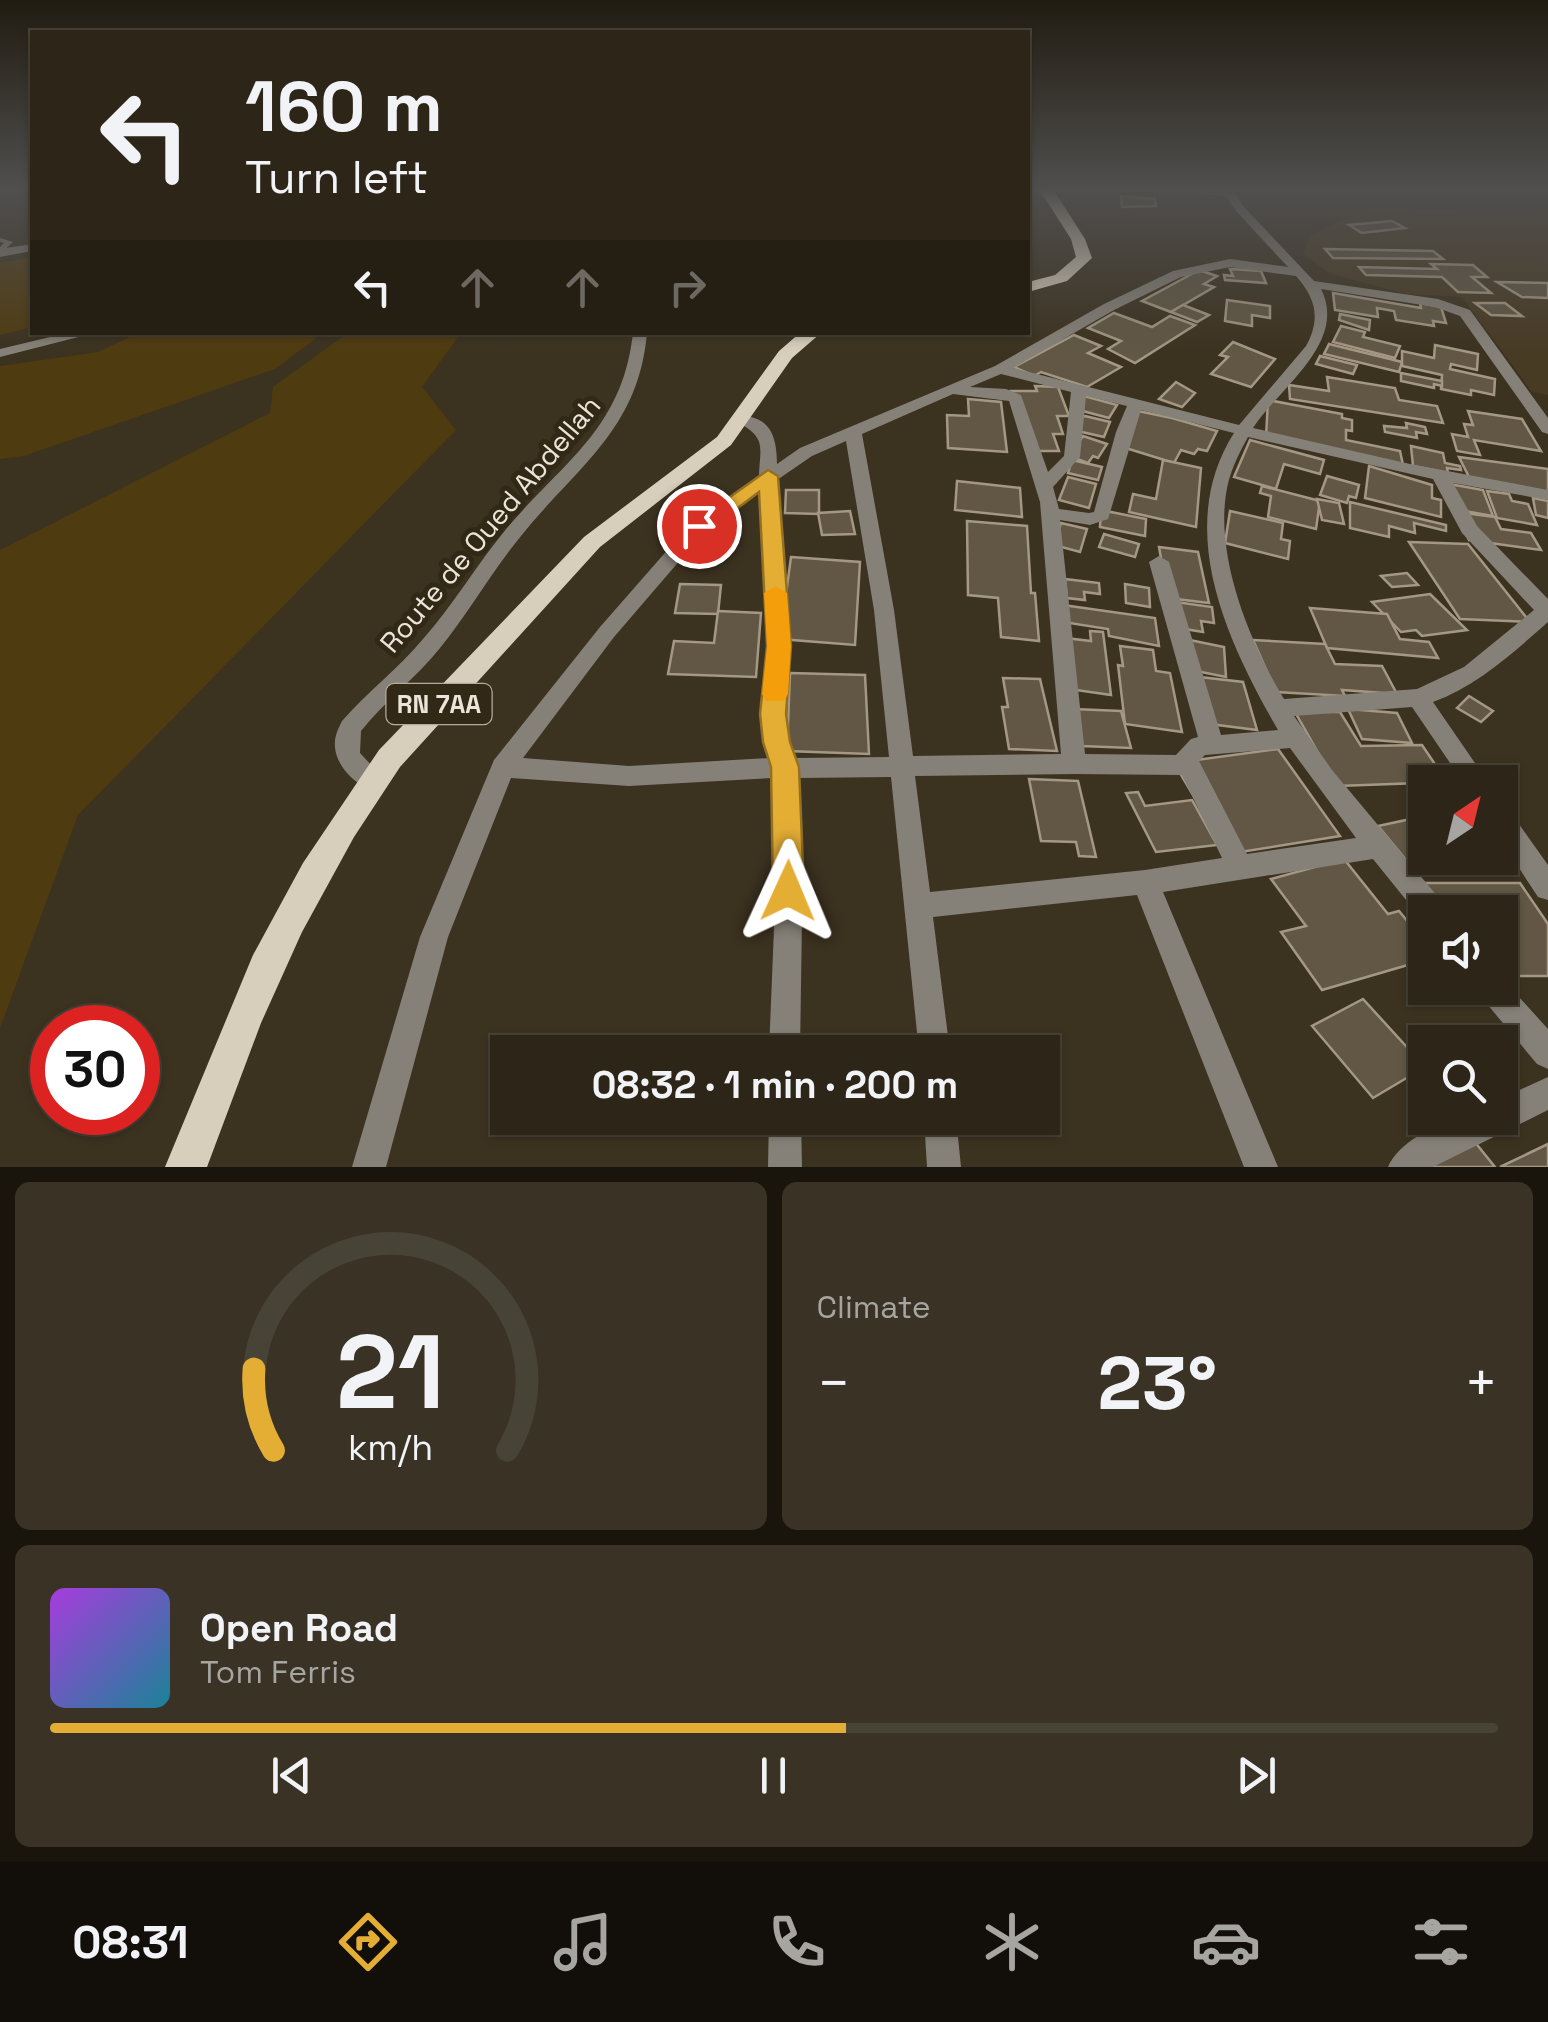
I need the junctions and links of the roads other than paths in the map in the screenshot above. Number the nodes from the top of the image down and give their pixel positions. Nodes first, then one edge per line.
1 (1081, 243) edge
2 (1273, 243) edge
3 (30, 248) edge
4 (0, 253) edge
5 (1306, 278) junction
6 (1030, 286) edge
7 (79, 335) edge
8 (640, 335) edge
9 (810, 335) edge
10 (0, 354) edge
11 (1000, 369) junction
12 (1079, 389) junction
13 (952, 391) junction
14 (1136, 404) junction
15 (1530, 404) junction
16 (1548, 406) edge
17 (743, 418) junction
18 (1548, 429) edge
19 (853, 432) junction
20 (1242, 433) junction
21 (768, 476) junction
22 (1441, 477) junction
23 (1044, 486) junction
24 (1548, 495) edge
25 (1050, 513) junction
26 (1159, 562) dead end
27 (1548, 611) edge
28 (1418, 698) junction
29 (1276, 708) junction
30 (1296, 738) junction
31 (1212, 744) junction
32 (1074, 764) junction
33 (1186, 765) junction
34 (1464, 765) edge
35 (503, 767) junction
36 (785, 767) junction
37 (904, 768) junction
38 (374, 780) junction
39 (1518, 844) edge
40 (1380, 846) junction
41 (1239, 865) junction
42 (1145, 882) junction
43 (1548, 888) edge
44 (1419, 895) edge
45 (920, 906) junction
46 (1509, 1005) edge
47 (785, 1035) edge
48 (932, 1035) edge
49 (1542, 1039) edge
50 (1548, 1094) edge
51 (1518, 1108) edge
52 (785, 1135) edge
53 (941, 1135) edge
54 (1460, 1135) edge
55 (186, 1167) edge
56 (370, 1167) edge
57 (785, 1167) edge
58 (944, 1167) edge
59 (1260, 1167) edge
60 (1405, 1167) edge

1 - 6 main road
2 - 5 street
3 - 4 street
5 - 11 street
5 - 15 street
5 - 20 street
7 - 10 street
8 - 38 street, Route de Oued Abdellah
9 - 17 main road, RN 7AA
11 - 12 street
11 - 13 street
12 - 14 street
12 - 23 street
13 - 19 street
13 - 23 street
14 - 20 street
14 - 25 street
15 - 16 street
15 - 18 street
17 - 21 street
17 - 38 main road, RN 7AA
19 - 21 street
19 - 37 street
20 - 22 street
20 - 29 street
21 - 35 street
21 - 36 street
22 - 24 street
22 - 27 street
23 - 25 street
25 - 32 street
26 - 31 street
27 - 28 street
28 - 29 street
28 - 34 street
29 - 30 street
30 - 31 street
30 - 40 street
31 - 33 street
32 - 33 street
32 - 37 street
33 - 41 street
35 - 36 street
35 - 56 street
36 - 37 street
36 - 47 street
37 - 45 street
38 - 55 main road, RN 7AA
39 - 43 street
40 - 41 street
40 - 44 street
41 - 42 street
42 - 45 street
42 - 59 street
45 - 48 street
46 - 49 street
50 - 51 street
52 - 57 street
53 - 58 street
54 - 60 street

